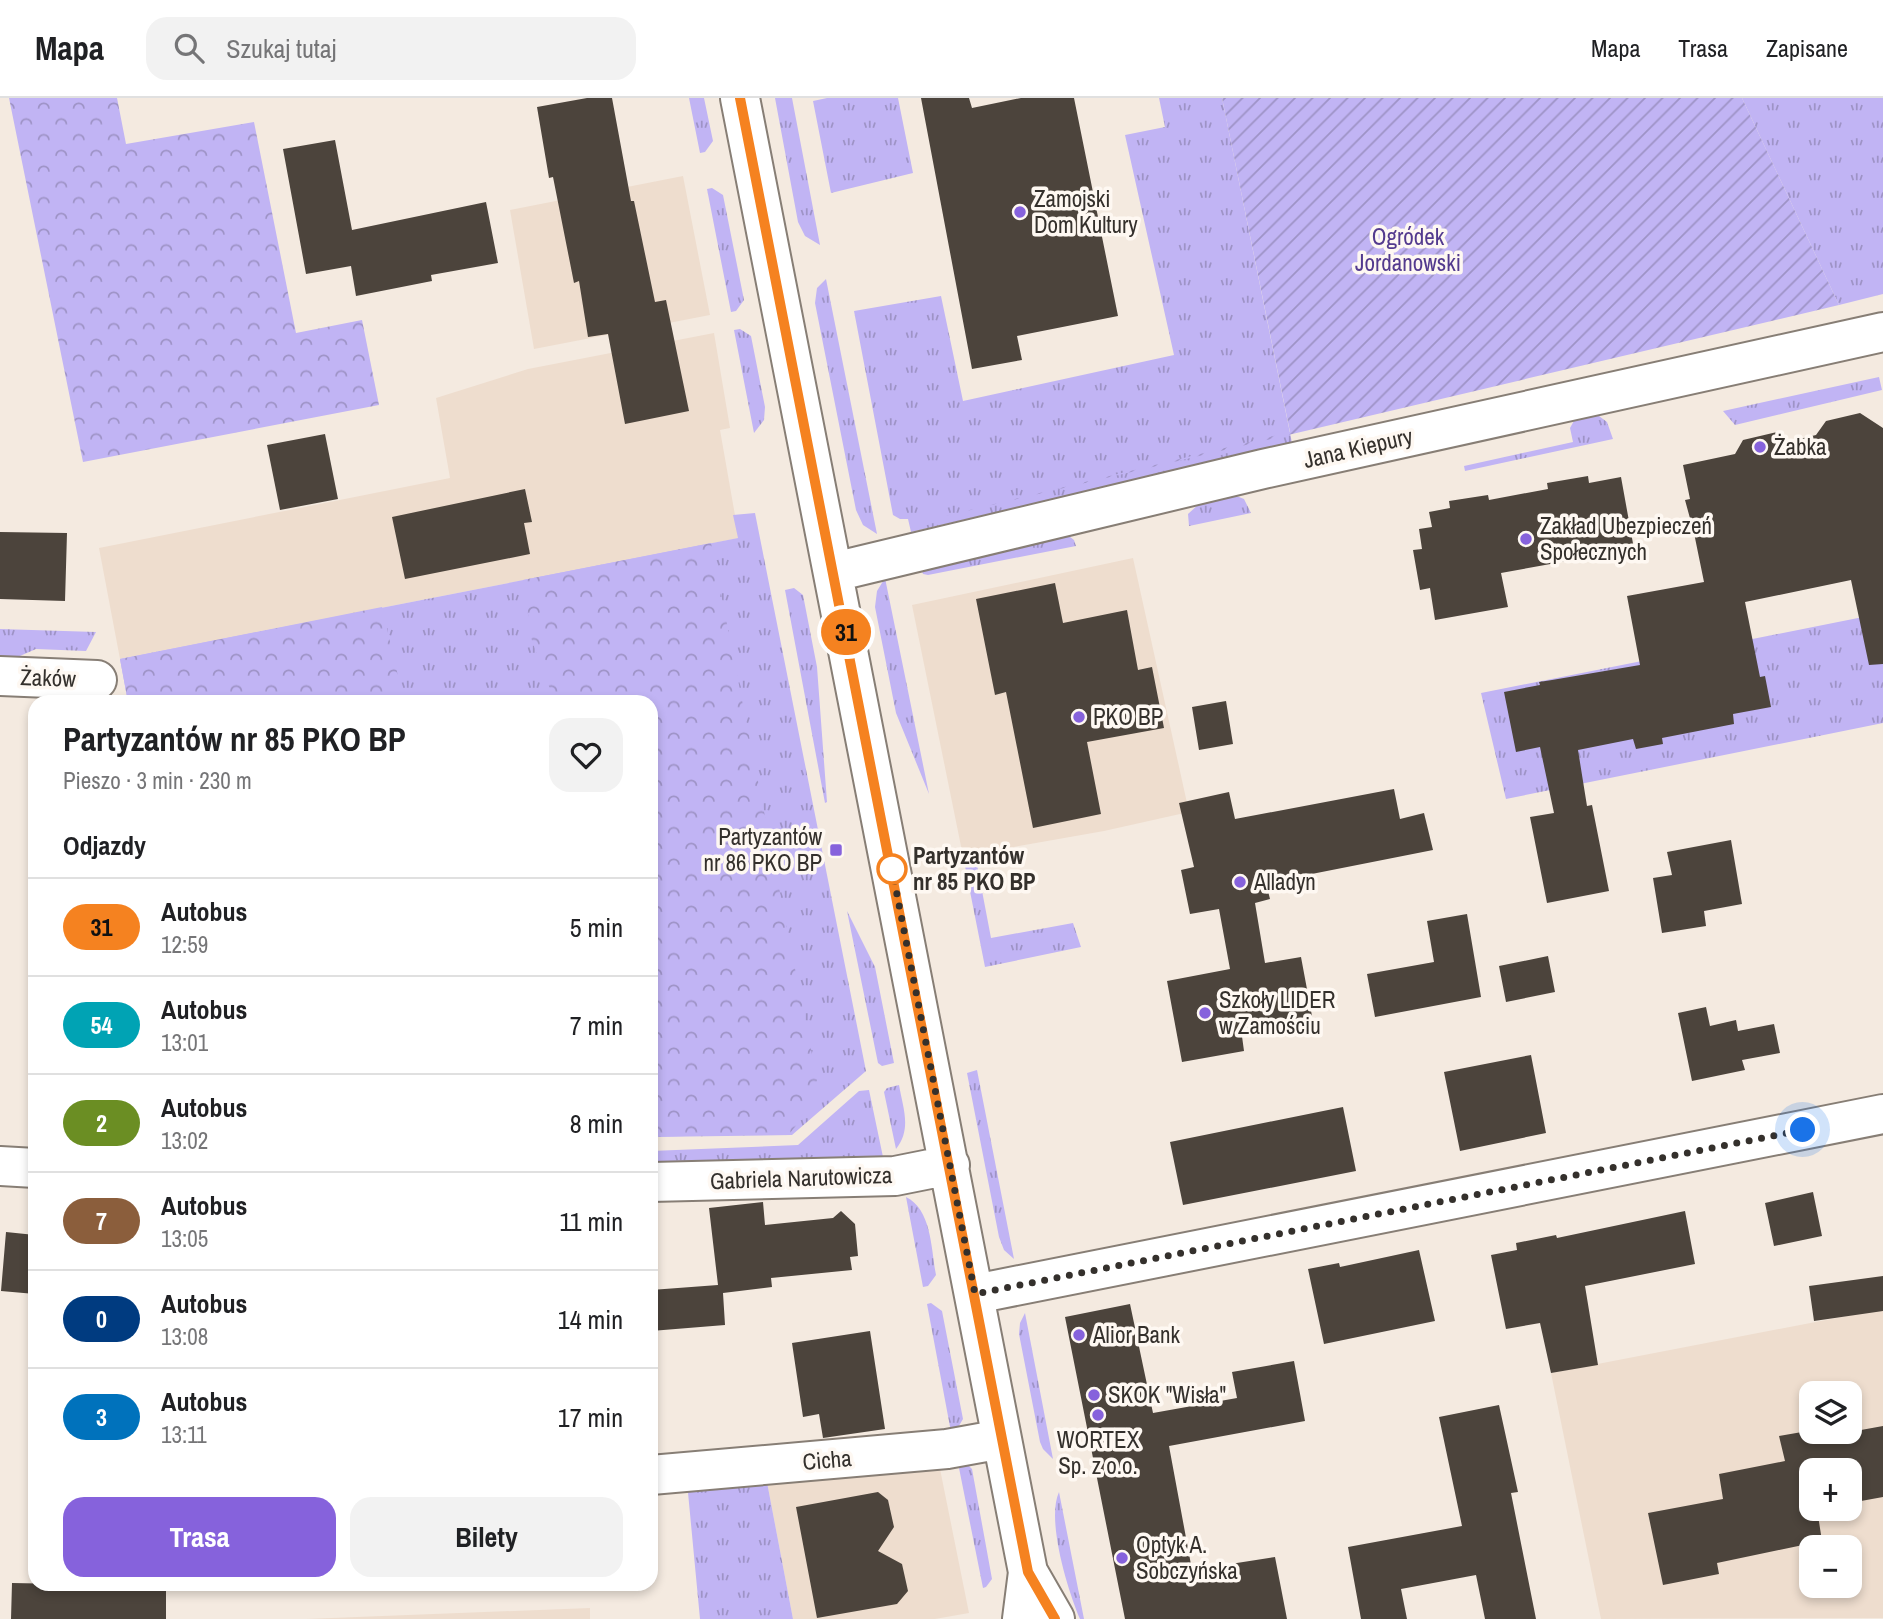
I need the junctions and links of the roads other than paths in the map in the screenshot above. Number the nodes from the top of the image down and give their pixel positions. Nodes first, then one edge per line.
1 (740, 98) edge
2 (1883, 332) edge
3 (834, 572) junction
4 (0, 676) edge
5 (97, 680) dead end
6 (1883, 1114) edge
7 (950, 1165) junction
8 (0, 1166) edge
9 (28, 1168) edge
10 (658, 1182) edge
11 (975, 1294) junction
12 (1002, 1439) junction
13 (658, 1474) edge
14 (1028, 1572) junction
15 (1022, 1619) edge
16 (1055, 1619) edge

1 - 3 street
2 - 3 street, Jana Kiepury
3 - 7 street
4 - 5 street, Żaków
6 - 11 street
7 - 10 street, Gabriela Narutowicza
7 - 11 street
8 - 9 street
11 - 12 street
12 - 13 street, Cicha
12 - 14 street
14 - 15 street
14 - 16 street

